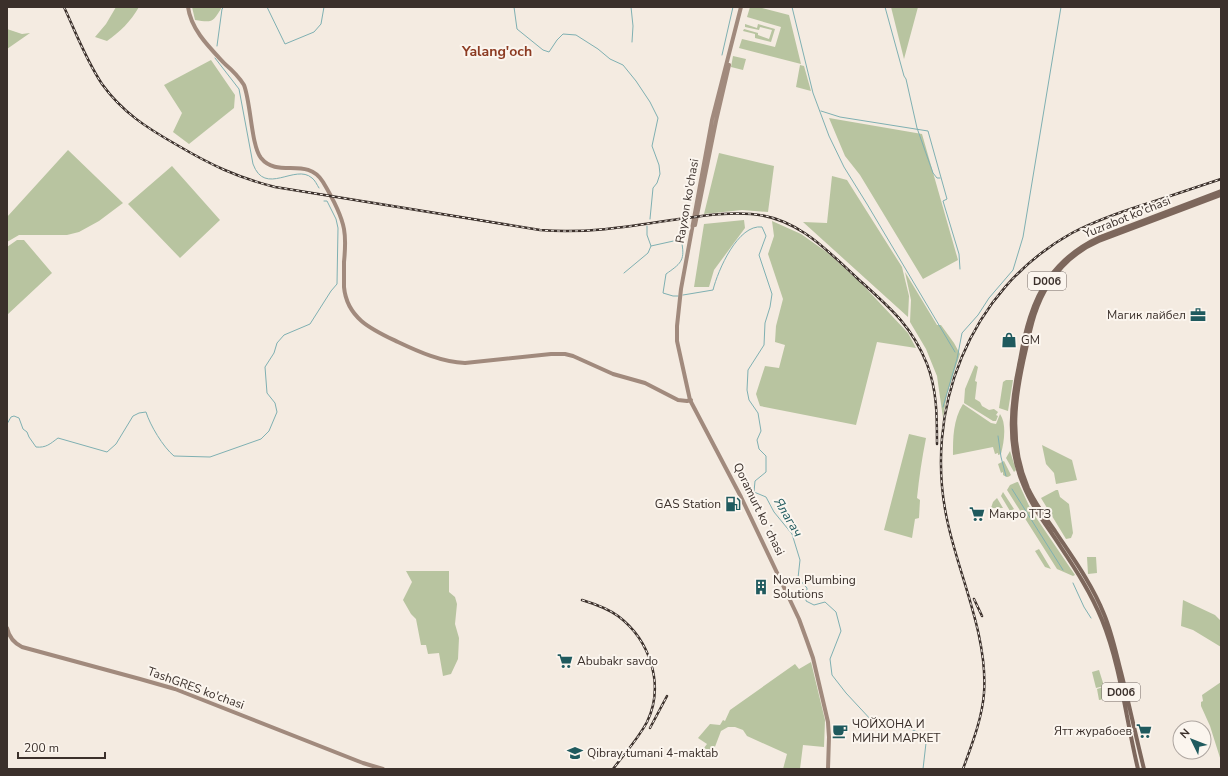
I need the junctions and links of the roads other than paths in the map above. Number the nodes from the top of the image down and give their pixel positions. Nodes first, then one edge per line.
1 (188, 7) edge
2 (742, 7) edge
3 (1221, 191) edge
4 (1221, 195) edge
5 (692, 400) junction
6 (1021, 474) junction
7 (1084, 578) junction
8 (7, 628) edge
9 (383, 769) edge
10 (829, 769) edge
11 (1138, 769) edge
12 (1144, 769) edge

1 - 5 main road
2 - 5 main road, Rayxon ko'chasi
3 - 6 main road, Yuzrabot ko'chasi / D006
4 - 6 main road, Yuzrabot ko'chasi / D006
5 - 10 main road, Qoramurt koʻchasi
6 - 7 main road, Yuzrabot ko'chasi / D006
7 - 11 main road, Yuzrabot ko'chasi / D006
7 - 12 main road, Yuzrabot ko'chasi / D006
8 - 9 main road, TashGRES ko'chasi

